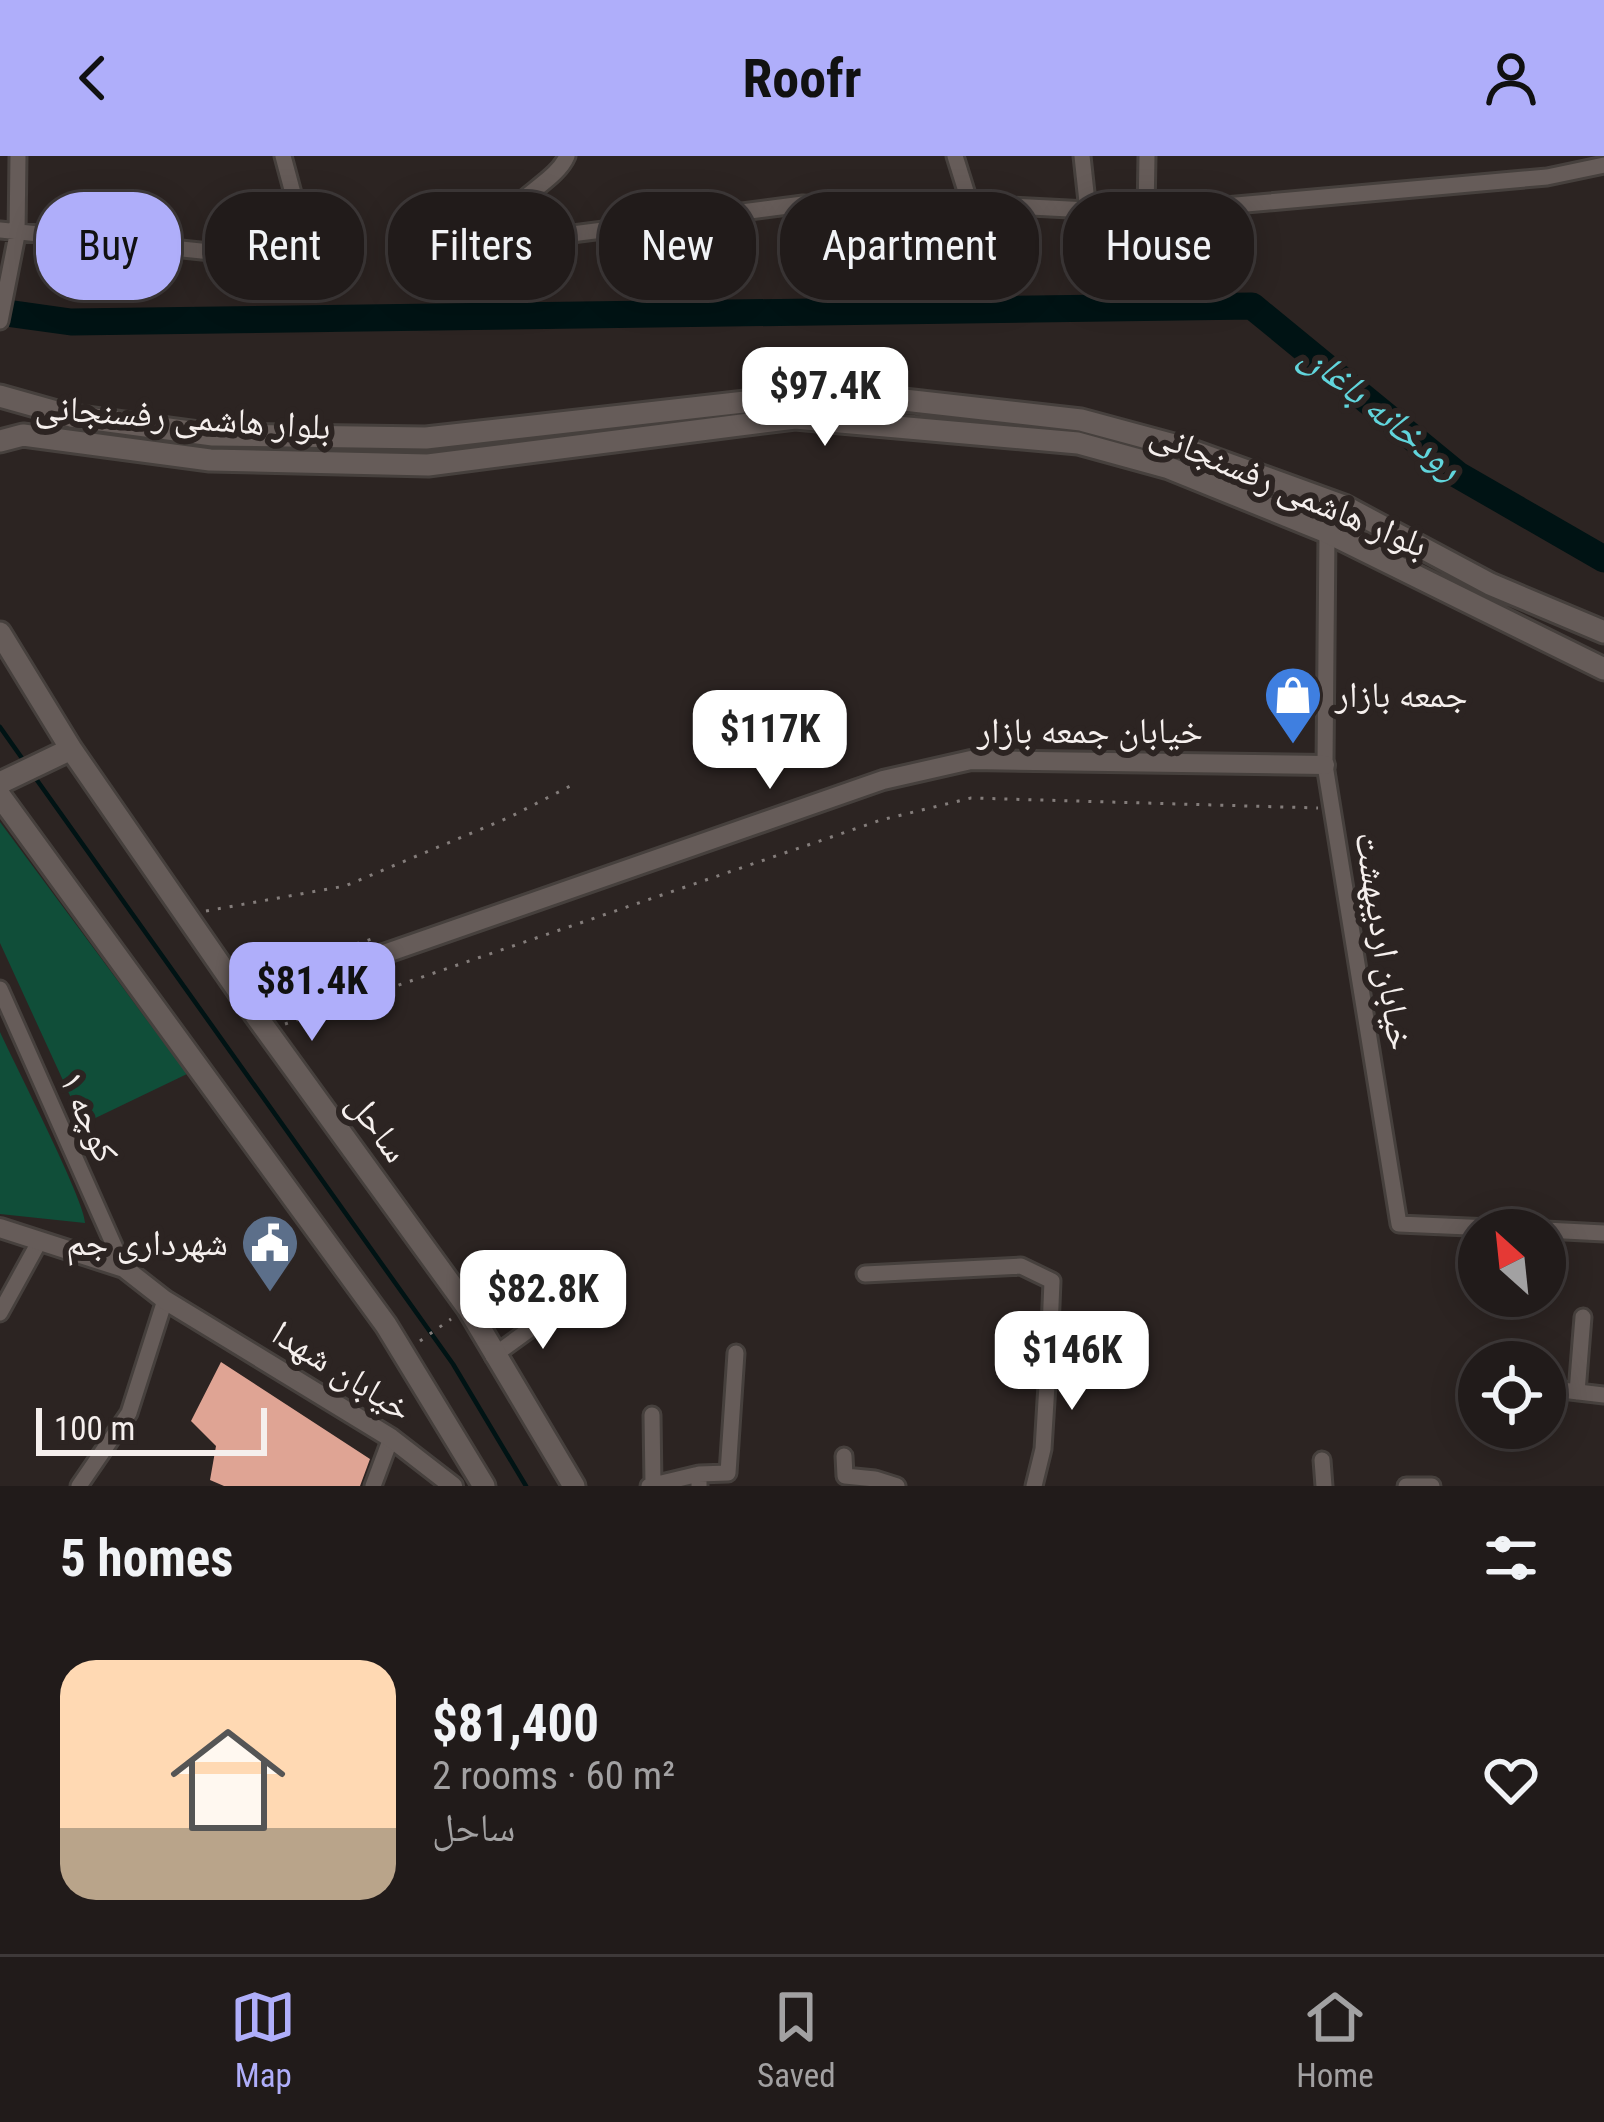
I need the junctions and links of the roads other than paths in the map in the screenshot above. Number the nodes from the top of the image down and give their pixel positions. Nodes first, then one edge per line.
1 (18, 156) edge
2 (283, 156) edge
3 (567, 156) edge
4 (955, 156) edge
5 (1082, 156) edge
6 (1147, 156) edge
7 (1569, 165) edge
8 (1604, 165) edge
9 (966, 192) edge
10 (1086, 192) edge
11 (1146, 192) edge
12 (1254, 201) edge
13 (780, 207) edge
14 (8, 232) edge
15 (0, 321) edge
16 (0, 396) edge
17 (1079, 432) junction
18 (213, 435) junction
19 (0, 441) edge
20 (210, 460) junction
21 (1327, 532) junction
22 (1604, 632) edge
23 (0, 633) edge
24 (1604, 669) edge
25 (71, 748) junction
26 (1325, 765) junction
27 (0, 783) edge
28 (0, 796) edge
29 (0, 989) edge
30 (246, 1002) junction
31 (1458, 1227) edge
32 (0, 1228) edge
33 (1566, 1232) edge
34 (1604, 1233) edge
35 (39, 1242) junction
36 (124, 1268) junction
37 (865, 1274) dead end
38 (165, 1300) junction
39 (562, 1306) dead end
40 (0, 1313) edge
41 (1583, 1317) dead end
42 (736, 1353) dead end
43 (1049, 1353) junction
44 (494, 1356) junction
45 (1129, 1367) dead end
46 (1566, 1391) edge
47 (1577, 1392) junction
48 (1604, 1395) edge
49 (652, 1415) dead end
50 (391, 1438) junction
51 (844, 1456) dead end
52 (1322, 1460) dead end
53 (699, 1480) edge
54 (875, 1482) edge
55 (650, 1485) edge
56 (79, 1486) edge
57 (374, 1486) edge
58 (453, 1486) edge
59 (484, 1486) edge
60 (574, 1486) edge
61 (897, 1486) edge
62 (1034, 1486) edge
63 (1324, 1486) edge
64 (1406, 1486) edge
65 (1432, 1486) edge

1 - 14 street
2 - 14 street
3 - 13 street
4 - 9 street
5 - 10 street
6 - 11 street
7 - 8 street
7 - 12 street
14 - 15 street
16 - 18 main road, بلوار هاشمی رفسنجانی
16 - 19 main road
17 - 18 main road, بلوار هاشمی رفسنجانی
17 - 20 main road, بلوار هاشمی رفسنجانی
17 - 21 main road, بلوار هاشمی رفسنجانی
17 - 22 main road, بلوار هاشمی رفسنجانی
18 - 20 main road
19 - 20 main road, بلوار هاشمی رفسنجانی
21 - 24 main road, بلوار هاشمی رفسنجانی
21 - 26 street, خیابان اردیبهشت
23 - 25 main road, ساحل
25 - 27 main road
25 - 30 main road, ساحل
26 - 30 street, خیابان جمعه بازار
26 - 31 street, خیابان اردیبهشت
28 - 59 main road
29 - 36 street, کوچه ۱
30 - 44 main road, ساحل
32 - 35 street, خیابان شهدا
33 - 34 street
35 - 36 street, خیابان شهدا
35 - 40 street
36 - 38 street, خیابان شهدا
37 - 43 street
38 - 50 street, خیابان شهدا
38 - 56 street
39 - 44 street
41 - 47 street
42 - 53 street
43 - 45 street
43 - 62 street
44 - 60 main road, ساحل
46 - 47 street
47 - 48 street
49 - 55 street
50 - 57 street
50 - 58 street, خیابان شهدا
51 - 54 street
52 - 63 street
53 - 55 street
54 - 61 street
64 - 65 street

